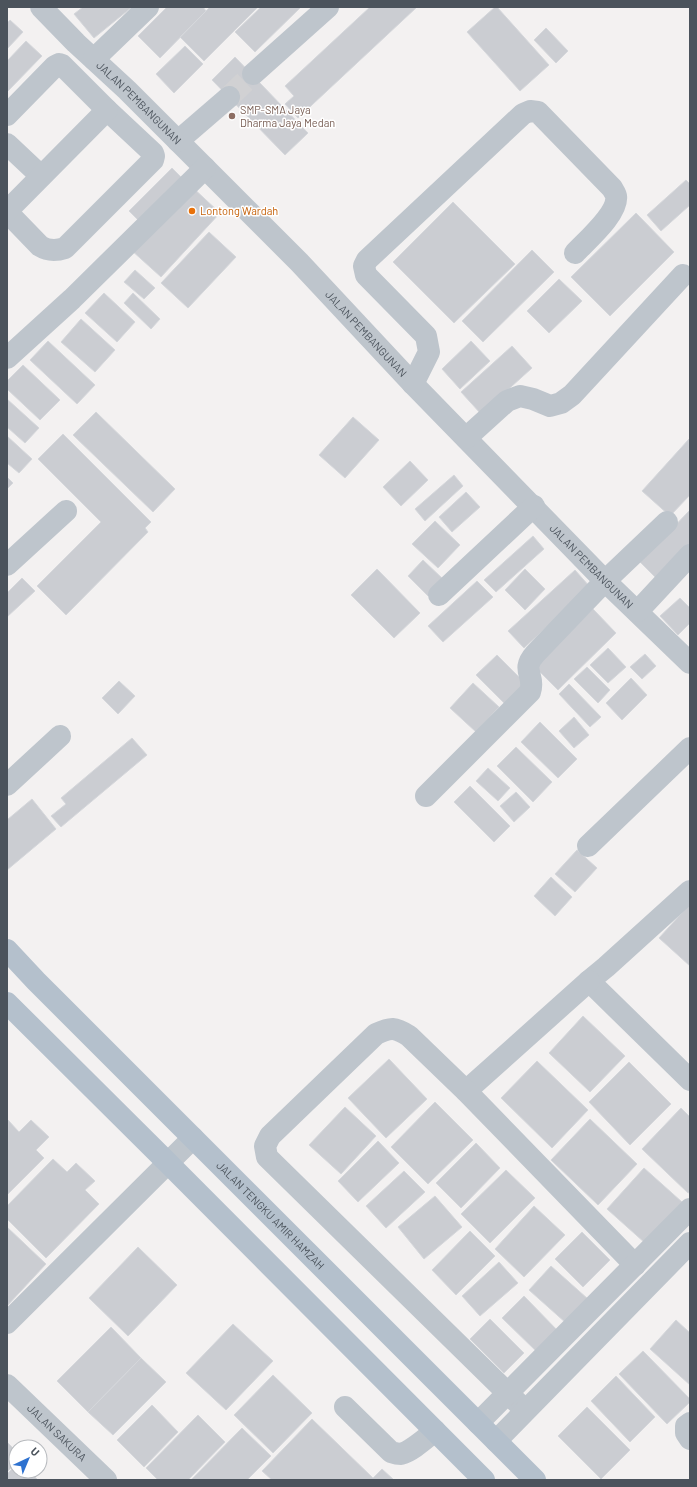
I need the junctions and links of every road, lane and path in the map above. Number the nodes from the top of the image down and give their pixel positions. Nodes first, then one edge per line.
1 (41, 7) edge
2 (148, 7) edge
3 (328, 7) edge
4 (94, 59) junction
5 (253, 74) tunnel mouth
6 (229, 97) tunnel mouth
7 (107, 110) junction
8 (7, 115) edge
9 (178, 141) junction
10 (7, 144) edge
11 (205, 168) junction
12 (41, 176) junction
13 (7, 212) edge
14 (575, 253) dead end
15 (683, 275) dead end
16 (7, 358) edge
17 (413, 384) junction
18 (466, 438) junction
19 (534, 506) junction
20 (66, 511) dead end
21 (667, 522) dead end
22 (690, 555) edge
23 (7, 565) edge
24 (605, 581) junction
25 (439, 595) dead end
26 (638, 611) junction
27 (690, 663) edge
28 (60, 736) dead end
29 (690, 748) edge
30 (7, 785) edge
31 (426, 796) dead end
32 (588, 846) dead end
33 (690, 891) edge
34 (7, 950) edge
35 (589, 981) junction
36 (7, 1003) edge
37 (690, 1080) edge
38 (466, 1091) junction
39 (193, 1138) junction
40 (168, 1163) junction
41 (690, 1209) edge
42 (690, 1243) edge
43 (635, 1264) junction
44 (7, 1324) edge
45 (7, 1385) edge
46 (507, 1393) junction
47 (345, 1407) dead end
48 (525, 1410) junction
49 (690, 1422) edge
50 (478, 1423) junction
51 (435, 1431) junction
52 (690, 1439) edge
53 (496, 1441) junction
54 (106, 1480) edge
55 (484, 1480) edge
56 (535, 1480) edge

1 - 4 street, JALAN PEMBANGUNAN
2 - 4 street
3 - 5 street
4 - 9 street, JALAN PEMBANGUNAN
6 - 9 street
7 - 8 street
7 - 12 street
7 - 13 street
9 - 11 street, JALAN PEMBANGUNAN
10 - 12 street
11 - 16 street
11 - 17 street, JALAN PEMBANGUNAN
12 - 13 street
14 - 17 street
15 - 18 street
17 - 18 street, JALAN PEMBANGUNAN
18 - 19 street, JALAN PEMBANGUNAN
19 - 24 street, JALAN PEMBANGUNAN
19 - 25 street
20 - 23 street
21 - 24 street
22 - 26 street
24 - 26 street, JALAN PEMBANGUNAN
24 - 31 street
26 - 27 street, JALAN PEMBANGUNAN
28 - 30 street
29 - 32 street
33 - 35 street
34 - 39 main road, JALAN TENGKU AMIR HAMZAH
35 - 37 street
35 - 38 street
36 - 40 main road
38 - 43 street
38 - 46 street
39 - 40 street
39 - 50 main road, JALAN TENGKU AMIR HAMZAH
40 - 44 street
40 - 51 main road
41 - 43 street
42 - 48 street
43 - 46 street
45 - 54 street, JALAN SAKURA
46 - 48 street
46 - 50 street
47 - 51 street
48 - 53 street
49 - 52 street
50 - 53 main road, JALAN TENGKU AMIR HAMZAH
51 - 55 main road
53 - 56 main road, JALAN TENGKU AMIR HAMZAH

